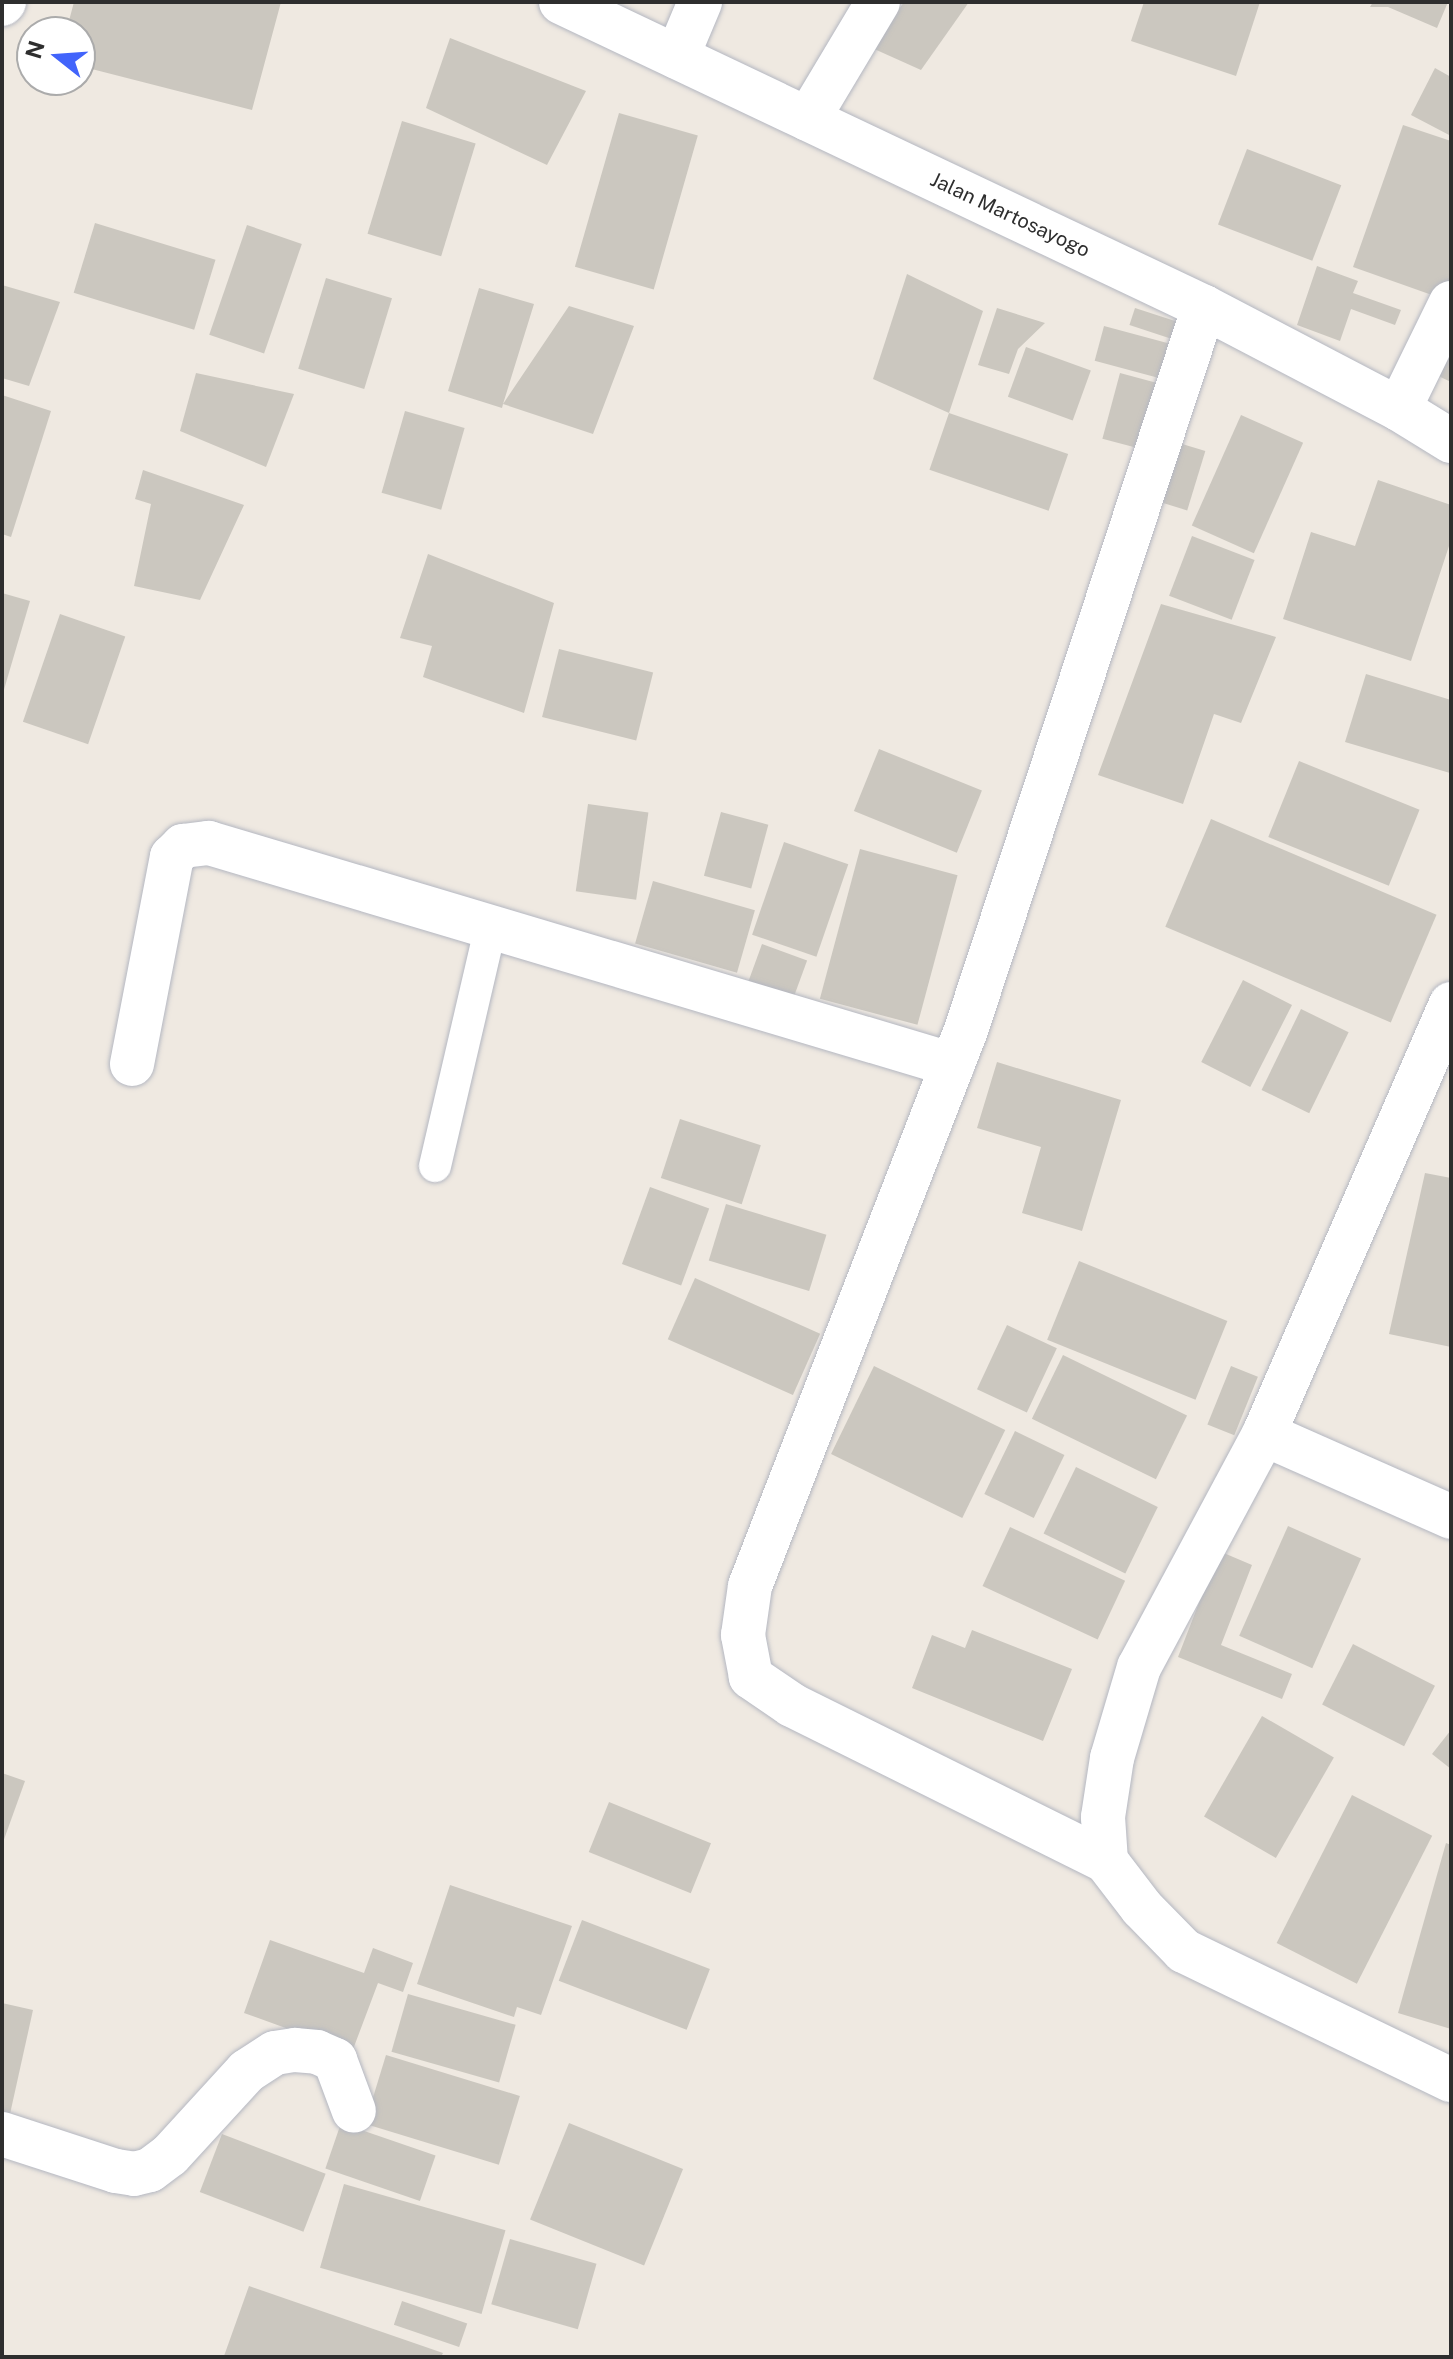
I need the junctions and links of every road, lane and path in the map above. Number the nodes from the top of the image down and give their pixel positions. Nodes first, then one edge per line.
1 (561, 2) edge
2 (700, 2) edge
3 (878, 2) edge
4 (677, 57) junction
5 (808, 119) junction
6 (1451, 303) edge
7 (1204, 307) junction
8 (1399, 409) junction
9 (1451, 441) edge
10 (491, 926) junction
11 (1451, 1004) edge
12 (132, 1064) dead end
13 (953, 1065) junction
14 (435, 1166) dead end
15 (1264, 1434) junction
16 (1451, 1517) edge
17 (1106, 1861) junction
18 (1451, 2080) edge
19 (354, 2111) dead end
20 (2, 2134) edge

1 - 4 street, Jalan Martosayogo
2 - 4 street
3 - 5 street
4 - 5 street, Jalan Martosayogo
5 - 7 street, Jalan Martosayogo
6 - 8 street
7 - 8 street, Jalan Martosayogo
7 - 13 street
8 - 9 street, Jalan Martosayogo
10 - 12 street
10 - 13 street
10 - 14 lane
11 - 15 street
13 - 17 street
15 - 16 street
15 - 17 street
17 - 18 street
19 - 20 street

